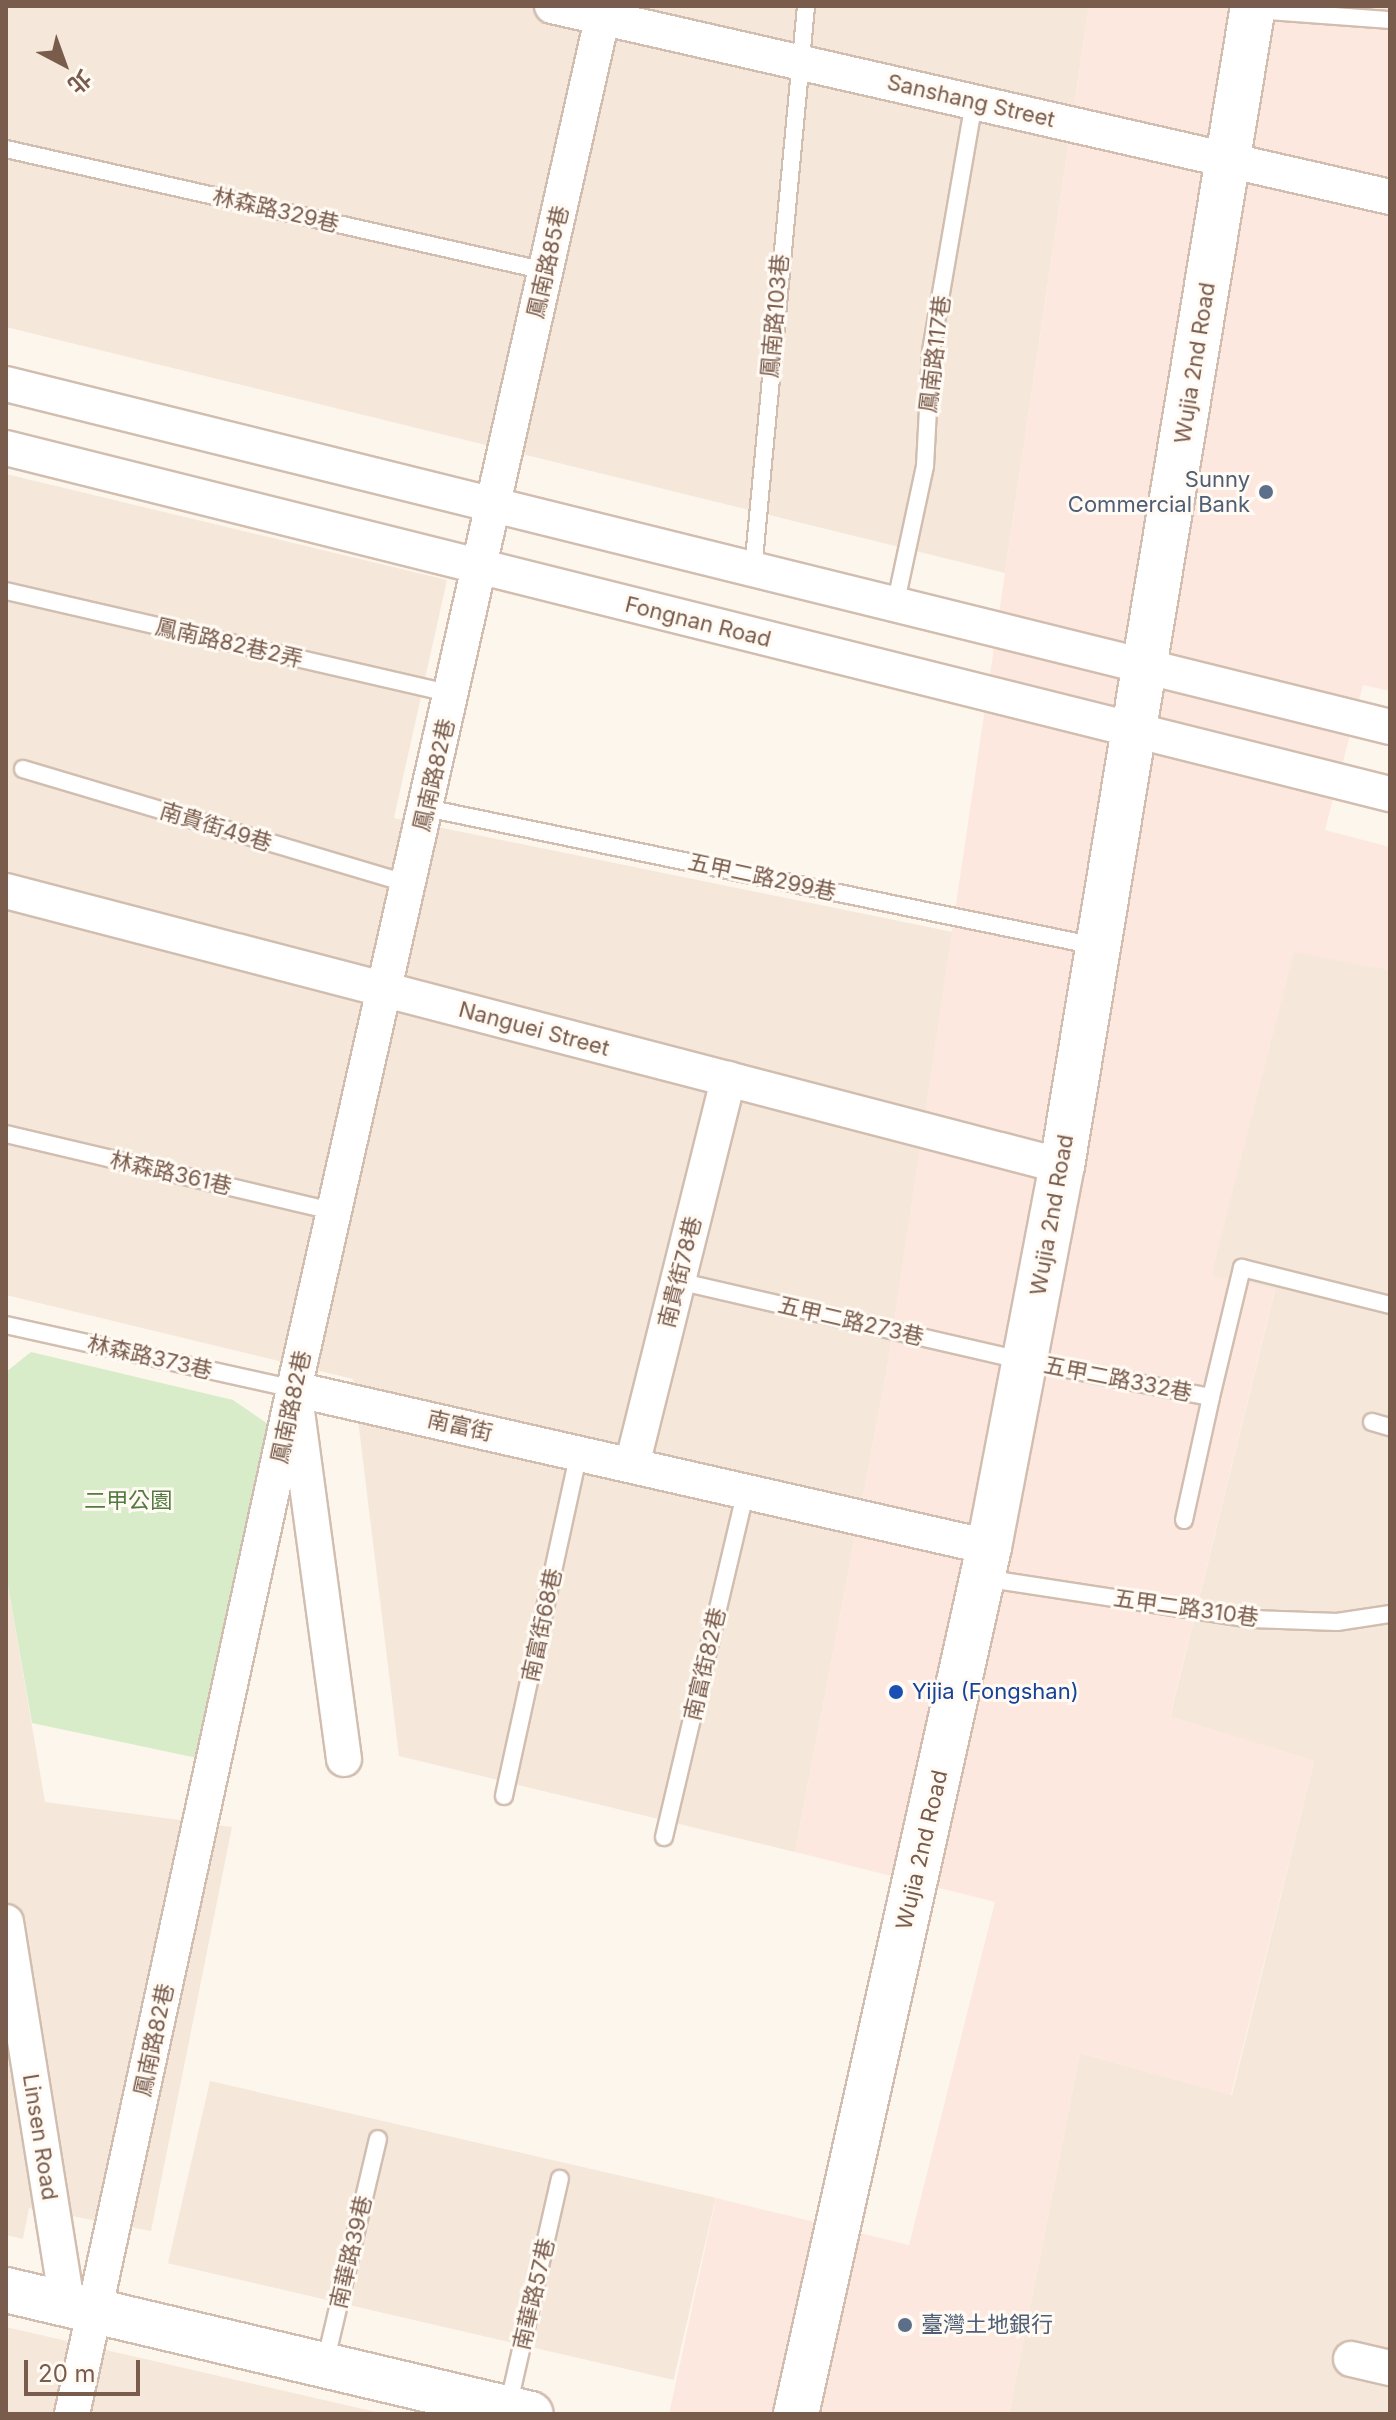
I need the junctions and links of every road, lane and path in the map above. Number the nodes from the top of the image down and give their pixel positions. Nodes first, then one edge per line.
1 (552, 6) edge
2 (806, 6) edge
3 (1253, 8) edge
4 (604, 12) edge
5 (1390, 20) edge
6 (797, 61) junction
7 (974, 102) junction
8 (6, 149) edge
9 (1228, 160) junction
10 (1390, 197) edge
11 (546, 271) junction
12 (6, 384) edge
13 (6, 448) edge
14 (493, 506) junction
15 (480, 567) junction
16 (753, 570) junction
17 (6, 591) edge
18 (895, 606) junction
19 (1147, 668) junction
20 (452, 694) junction
21 (1390, 727) edge
22 (1132, 730) junction
23 (23, 769) dead end
24 (1390, 794) edge
25 (426, 808) junction
26 (409, 884) junction
27 (6, 891) edge
28 (1097, 946) junction
29 (386, 990) junction
30 (728, 1079) junction
31 (6, 1134) edge
32 (1062, 1166) junction
33 (335, 1212) junction
34 (678, 1281) junction
35 (1390, 1305) edge
36 (6, 1325) edge
37 (1025, 1361) junction
38 (294, 1389) junction
39 (1211, 1397) junction
40 (1372, 1422) dead end
41 (1390, 1427) edge
42 (579, 1453) junction
43 (632, 1465) junction
44 (746, 1491) junction
45 (1184, 1520) dead end
46 (986, 1562) junction
47 (1390, 1614) edge
48 (344, 1759) dead end
49 (504, 1796) dead end
50 (664, 1837) dead end
51 (6, 1922) edge
52 (378, 2139) dead end
53 (560, 2179) dead end
54 (6, 2290) edge
55 (82, 2307) junction
56 (1351, 2359) dead end
57 (325, 2365) junction
58 (1390, 2368) edge
59 (519, 2411) edge
60 (72, 2414) edge
61 (796, 2414) edge

1 - 4 street, Sanshang Street
2 - 6 lane, 鳳南路103巷
3 - 5 lane
3 - 9 main road, Wujia 2nd Road
4 - 6 street, Sanshang Street
4 - 11 street, 鳳南路85巷
6 - 7 street, Sanshang Street
6 - 16 lane, 鳳南路103巷
7 - 9 street, Sanshang Street
7 - 18 lane, 鳳南路117巷
8 - 11 lane, 林森路329巷
9 - 10 street, Sanshang Street
9 - 19 main road, Wujia 2nd Road
11 - 14 street, 鳳南路85巷
12 - 14 street
13 - 15 street, Fongnan Road
14 - 15 street, 鳳南路82巷
14 - 16 street
15 - 20 street, 鳳南路82巷
15 - 22 street, Fongnan Road
16 - 18 street
17 - 20 lane, 鳳南路82巷2弄
18 - 19 street
19 - 21 street
19 - 22 main road, Wujia 2nd Road
20 - 25 street, 鳳南路82巷
22 - 24 street, Fongnan Road
22 - 28 main road, Wujia 2nd Road
23 - 26 lane, 南貴街49巷
25 - 26 street, 鳳南路82巷
25 - 28 lane, 五甲二路299巷
26 - 29 street, 鳳南路82巷
27 - 29 street, Nanguei Street
28 - 32 main road, Wujia 2nd Road
29 - 30 street, Nanguei Street
29 - 33 street, 鳳南路82巷
30 - 32 street, Nanguei Street
30 - 34 street, 南貴街78巷
31 - 33 lane, 林森路361巷
32 - 37 main road, Wujia 2nd Road
33 - 38 street, 鳳南路82巷
34 - 37 lane, 五甲二路273巷
34 - 43 street, 南貴街78巷
35 - 39 lane, 五甲二路332巷
36 - 38 lane, 林森路373巷
37 - 39 lane, 五甲二路332巷
37 - 46 main road, Wujia 2nd Road
38 - 42 street, 南富街
38 - 48 street
38 - 55 street, 鳳南路82巷
39 - 45 lane, 五甲二路332巷
40 - 41 lane
42 - 43 street, 南富街
42 - 49 lane, 南富街68巷
43 - 44 street, 南富街
44 - 46 street, 南富街
44 - 50 lane, 南富街82巷
46 - 47 lane, 五甲二路310巷
46 - 61 main road, Wujia 2nd Road
51 - 55 street, Linsen Road
52 - 57 lane, 南華路39巷
53 - 59 lane, 南華路57巷
54 - 55 main road
55 - 57 main road
55 - 60 street, 鳳南路82巷
56 - 58 street
57 - 59 main road

